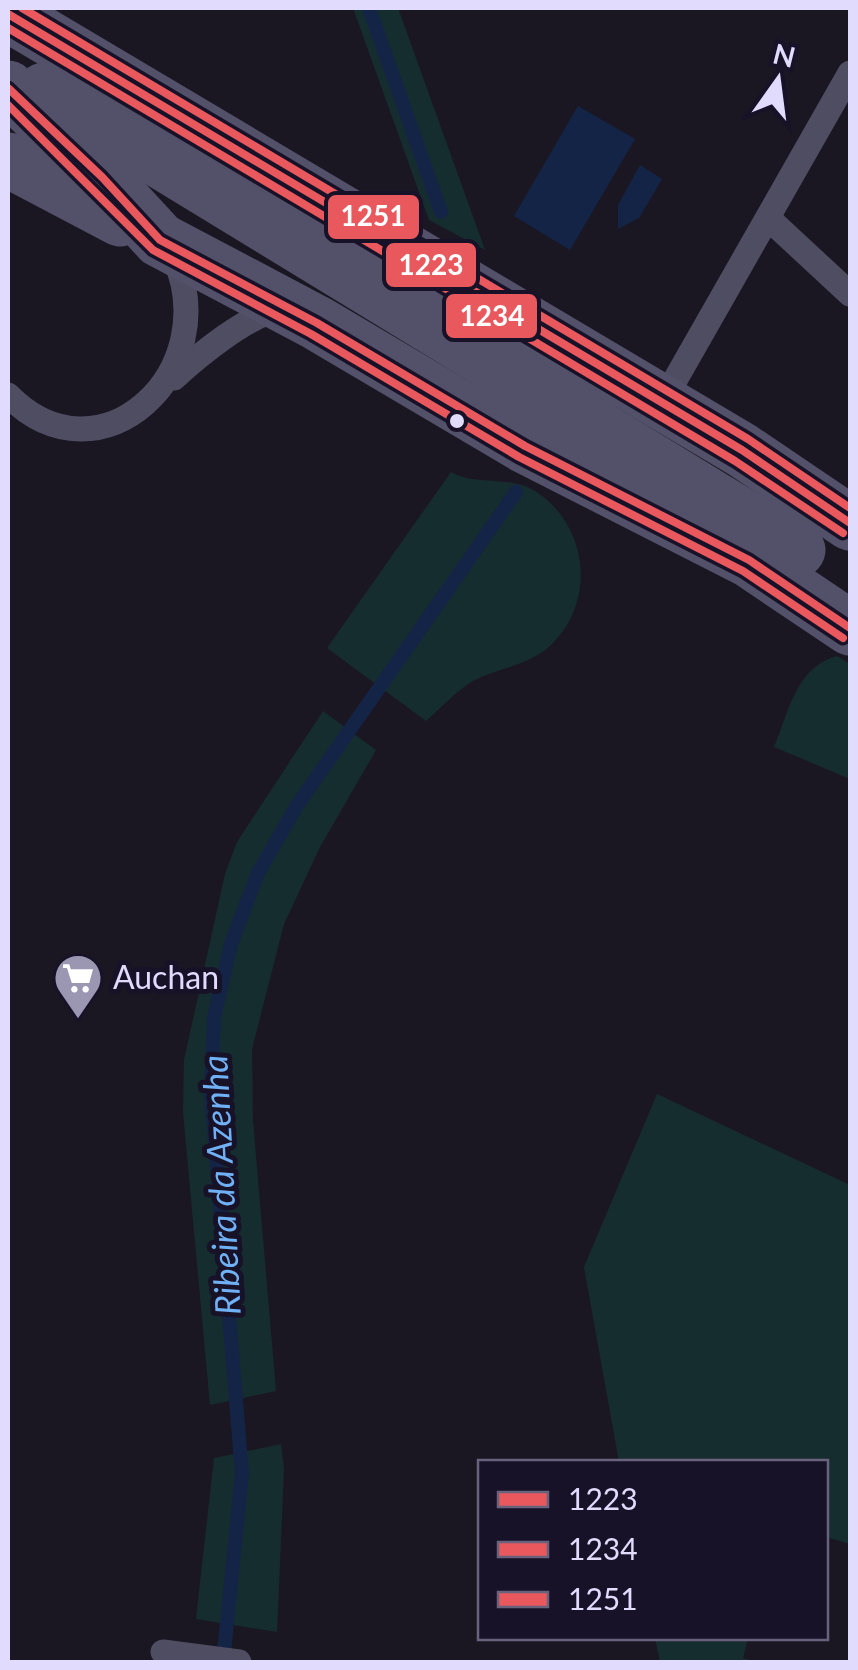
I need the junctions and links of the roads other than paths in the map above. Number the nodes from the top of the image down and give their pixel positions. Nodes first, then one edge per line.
1 (8, 14) edge
2 (8, 67) edge
3 (850, 73) edge
4 (8, 88) edge
5 (8, 160) edge
6 (768, 218) junction
7 (160, 240) junction
8 (850, 294) edge
9 (287, 308) junction
10 (166, 384) junction
11 (8, 396) edge
12 (662, 403) junction
13 (850, 522) edge
14 (850, 590) edge
15 (850, 628) edge
16 (163, 1652) dead end
17 (238, 1662) edge

1 - 12 street
2 - 14 street
3 - 6 lane
4 - 7 street
5 - 7 street
6 - 8 lane
6 - 12 lane
7 - 9 street
7 - 10 lane
9 - 10 lane
9 - 15 street
10 - 11 lane
12 - 13 street
16 - 17 lane

